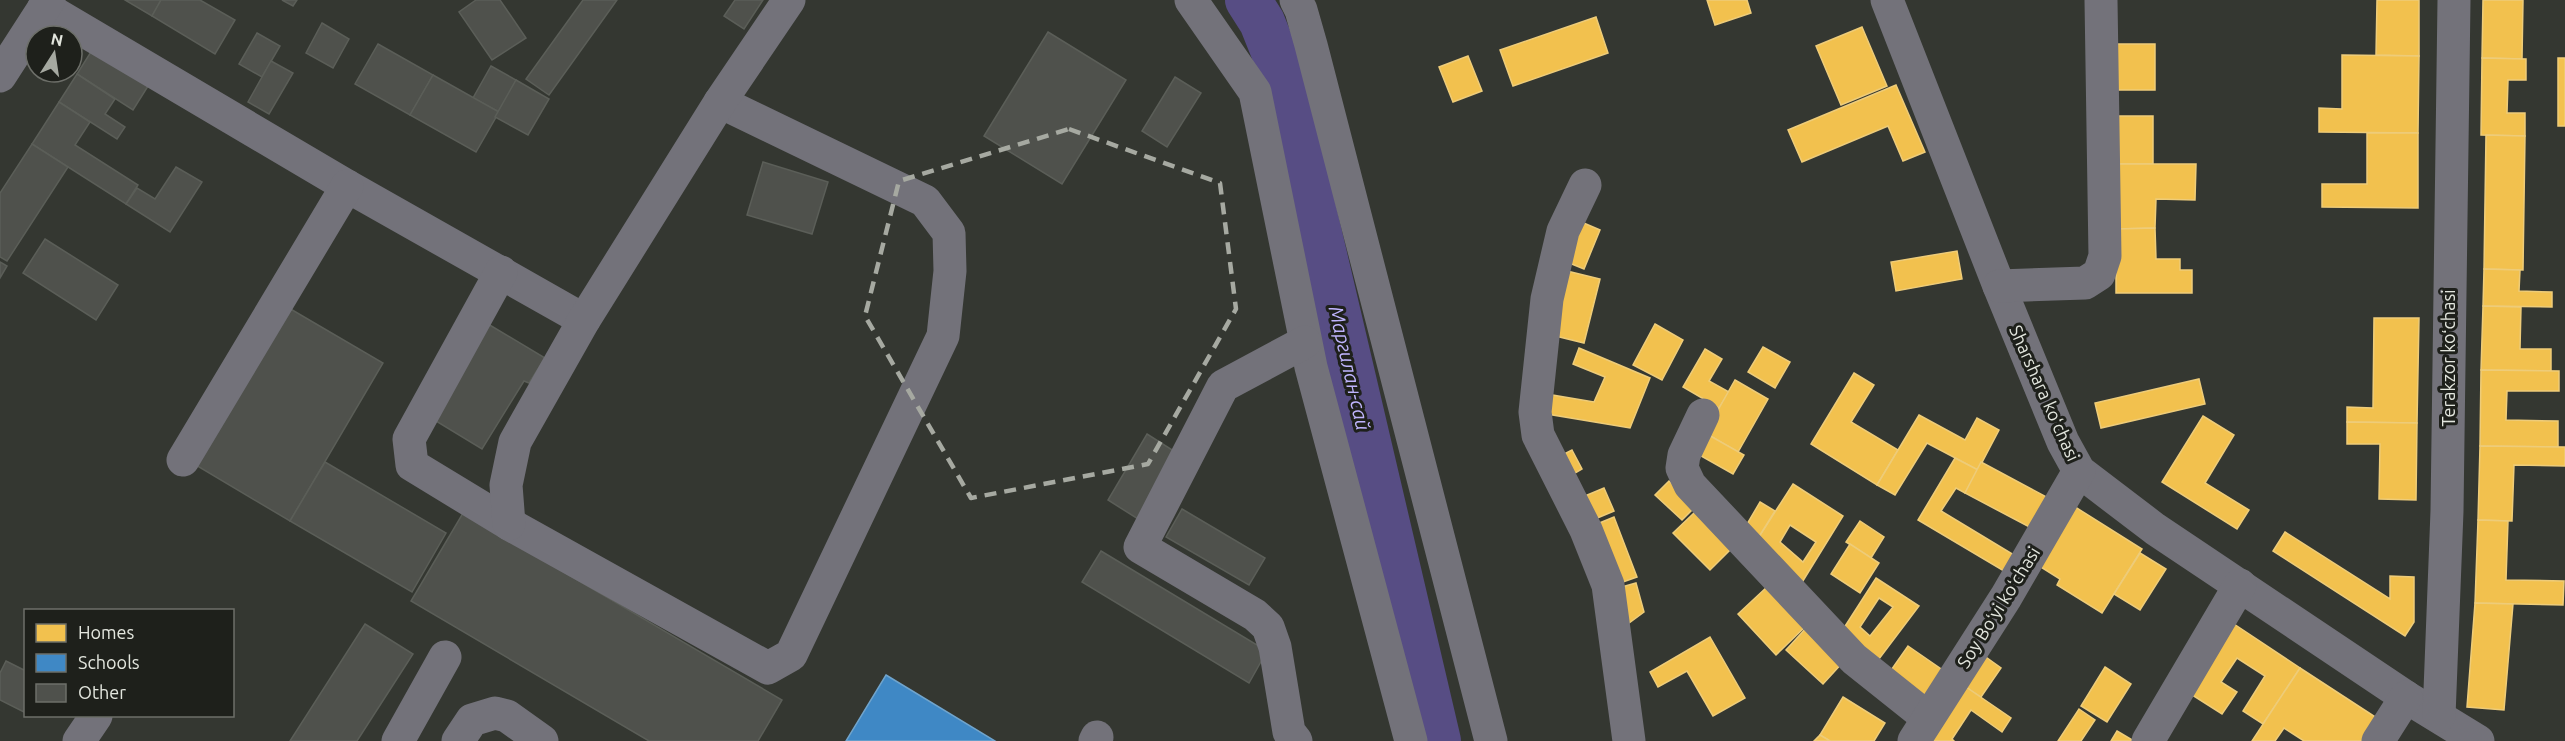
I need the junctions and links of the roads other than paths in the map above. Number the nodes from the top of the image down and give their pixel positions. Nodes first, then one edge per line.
1 (789, 0) edge
2 (1191, 0) edge
3 (1296, 0) edge
4 (1887, 0) edge
5 (2102, 0) edge
6 (2454, 0) edge
7 (46, 3) edge
8 (0, 76) edge
9 (720, 102) junction
10 (1585, 184) dead end
11 (348, 186) junction
12 (501, 272) junction
13 (1999, 286) junction
14 (584, 320) junction
15 (1305, 342) junction
16 (1703, 416) dead end
17 (183, 460) dead end
18 (2079, 471) junction
19 (509, 524) junction
20 (2241, 585) junction
21 (446, 657) dead end
22 (2406, 697) junction
23 (2439, 716) junction
24 (95, 717) edge
25 (1921, 730) edge
26 (79, 741) edge
27 (398, 741) edge
28 (458, 741) edge
29 (542, 741) edge
30 (1296, 741) edge
31 (1411, 741) edge
32 (1491, 741) edge
33 (1629, 741) edge
34 (2148, 741) edge
35 (2378, 741) edge
36 (2478, 741) edge

1 - 9 street
2 - 15 street
3 - 32 street
4 - 13 street, Sharshara koʻchasi
5 - 13 street
6 - 23 street, Terakzor koʻchasi
7 - 8 street
7 - 11 street
9 - 14 street
9 - 19 street
10 - 33 street
11 - 12 street
11 - 17 street
12 - 14 street
12 - 19 street
13 - 18 street, Sharshara koʻchasi
14 - 19 street
15 - 30 street
15 - 31 street
16 - 25 street
18 - 20 street, Sharshara koʻchasi
18 - 25 street, Soy Boʻyi koʻchasi
20 - 22 street, Sharshara koʻchasi
20 - 34 street
21 - 27 street
22 - 23 street, Sharshara koʻchasi
22 - 35 street
23 - 36 street, Sharshara koʻchasi
24 - 26 street
28 - 29 street

